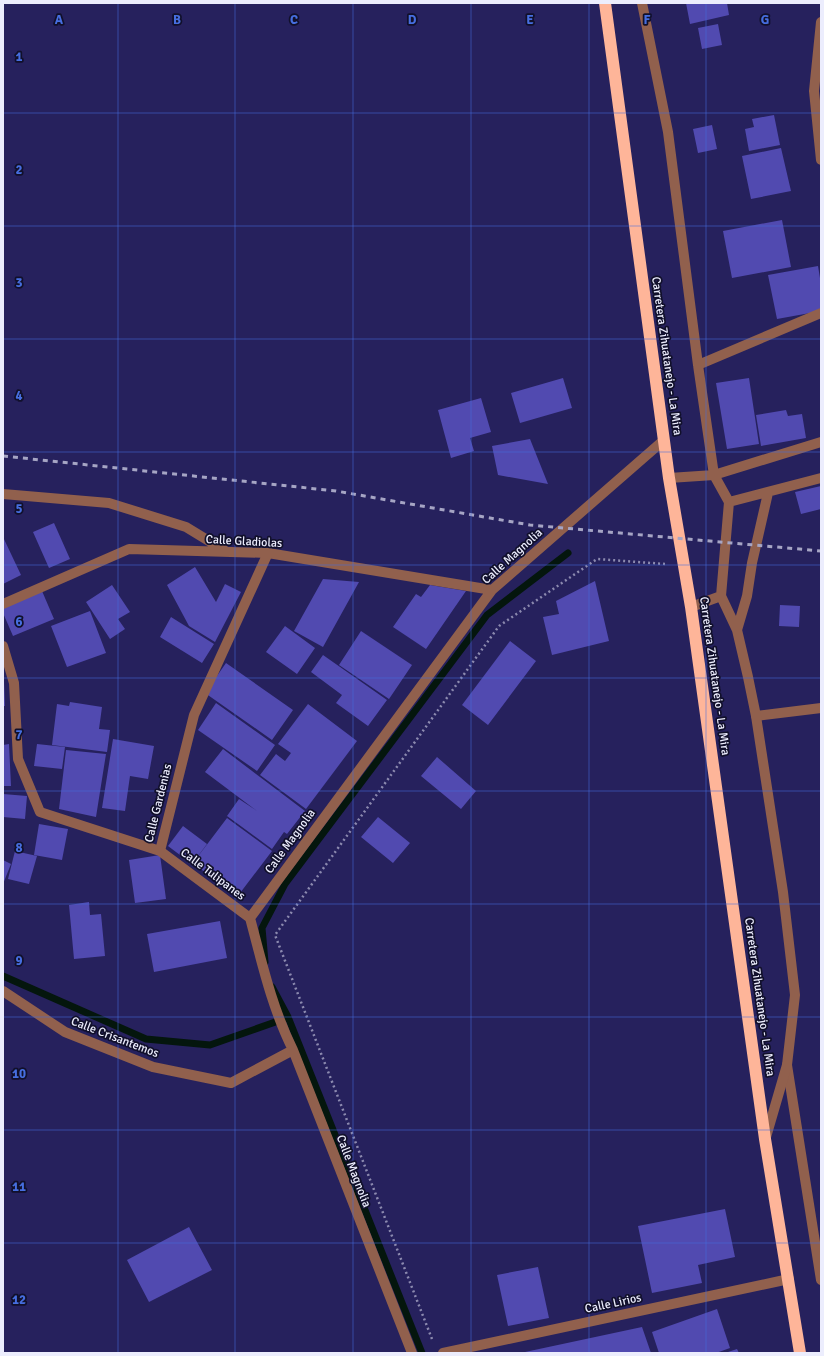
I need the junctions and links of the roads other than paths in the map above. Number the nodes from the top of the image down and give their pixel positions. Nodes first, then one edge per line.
1 (605, 3) edge
2 (642, 3) edge
3 (821, 22) edge
4 (821, 160) edge
5 (821, 313) edge
6 (698, 365) junction
7 (664, 440) junction
8 (821, 442) edge
9 (714, 474) junction
10 (669, 478) junction
11 (821, 478) edge
12 (768, 493) junction
13 (3, 494) edge
14 (729, 502) junction
15 (227, 552) junction
16 (268, 553) junction
17 (492, 590) junction
18 (721, 596) junction
19 (3, 604) edge
20 (691, 607) junction
21 (737, 630) junction
22 (3, 646) edge
23 (821, 708) edge
24 (756, 716) junction
25 (160, 851) junction
26 (250, 918) junction
27 (3, 991) edge
28 (293, 1050) junction
29 (787, 1065) junction
30 (765, 1139) junction
31 (789, 1279) junction
32 (821, 1280) edge
33 (412, 1353) edge
34 (443, 1353) edge
35 (800, 1353) edge

1 - 7 highway, Carretera Zihuatanejo - La Mira
2 - 6 street
3 - 4 street
5 - 6 street
6 - 9 street
7 - 10 highway, Carretera Zihuatanejo - La Mira
7 - 17 street, Calle Magnolia
8 - 9 street
9 - 10 street
9 - 14 street
10 - 20 highway, Carretera Zihuatanejo - La Mira
11 - 12 street
12 - 14 street
12 - 21 street
13 - 15 street
14 - 18 street
15 - 16 street, Calle Gladiolas
15 - 19 street, Calle Gladiolas
16 - 17 street, Calle Gladiolas
16 - 25 street, Calle Gardenias
17 - 26 street, Calle Magnolia
18 - 20 street
18 - 21 street
20 - 30 highway, Carretera Zihuatanejo - La Mira
21 - 24 street
22 - 25 street, Calle Gardenias
23 - 24 street
24 - 29 street
25 - 26 street, Calle Tulipanes
26 - 28 street, Calle Magnolia
27 - 28 street, Calle Crisantemos
28 - 33 street, Calle Magnolia
29 - 30 street
29 - 32 street
30 - 31 highway, Carretera Zihuatanejo - La Mira
31 - 34 street, Calle Lirios
31 - 35 highway, Carretera Zihuatanejo - La Mira

